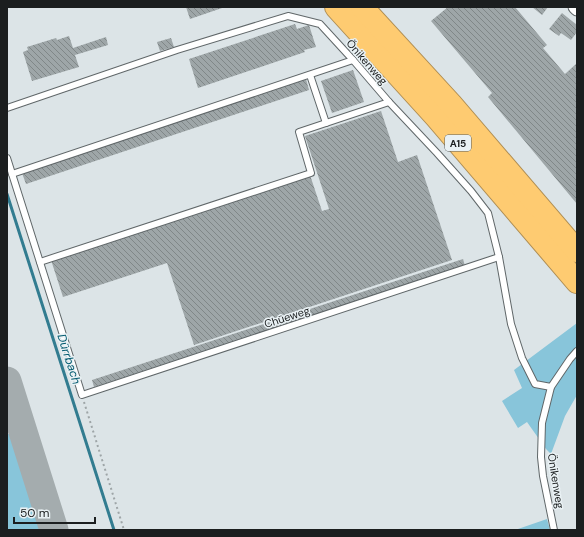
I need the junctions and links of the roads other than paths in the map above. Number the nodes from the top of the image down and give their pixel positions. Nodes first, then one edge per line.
1 (336, 7) edge
2 (362, 7) edge
3 (353, 60) junction
4 (310, 75) junction
5 (389, 102) junction
6 (7, 108) edge
7 (326, 123) junction
8 (7, 158) edge
9 (12, 174) junction
10 (577, 251) edge
11 (499, 257) junction
12 (40, 262) junction
13 (577, 282) edge
14 (577, 351) edge
15 (551, 387) junction
16 (554, 530) edge

1 - 13 highway, A15
2 - 10 highway, A15
3 - 4 lane
3 - 5 lane, Önikenweg
3 - 6 lane, Önikenweg
4 - 7 lane
4 - 9 lane
5 - 7 lane
5 - 11 lane, Önikenweg
7 - 12 lane
8 - 9 lane
9 - 12 lane
11 - 12 lane, Chüeweg
11 - 15 lane, Önikenweg
14 - 15 lane, Önikenweg
15 - 16 lane, Önikenweg

